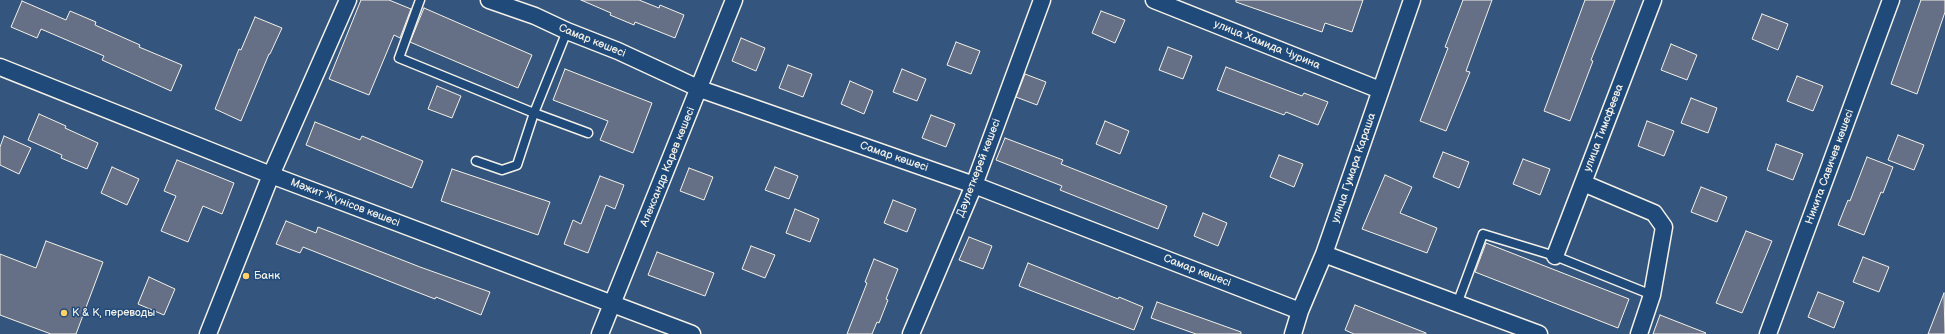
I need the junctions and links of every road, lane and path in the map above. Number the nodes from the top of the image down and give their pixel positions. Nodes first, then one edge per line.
1 (348, 0) edge
2 (420, 0) edge
3 (489, 0) edge
4 (734, 0) edge
5 (1042, 0) edge
6 (1154, 0) edge
7 (1412, 0) edge
8 (1653, 0) edge
9 (1891, 0) edge
10 (567, 32) junction
11 (0, 67) edge
12 (700, 89) junction
13 (1380, 90) junction
14 (534, 113) junction
15 (588, 133) dead end
16 (476, 161) dead end
17 (271, 175) junction
18 (1583, 183) junction
19 (974, 185) junction
20 (1324, 254) junction
21 (1555, 256) junction
22 (1652, 295) junction
23 (612, 303) junction
24 (1457, 304) junction
25 (1300, 310) junction
26 (208, 334) edge
27 (600, 334) edge
28 (692, 334) edge
29 (911, 334) edge
30 (1293, 334) edge
31 (1539, 334) edge
32 (1639, 334) edge
33 (1768, 334) edge

1 - 17 street
2 - 14 lane
3 - 10 street, Самар көшесі
4 - 12 street, Александр Карев көшесі
5 - 19 street, Дәулеткерей көшесі
6 - 13 street, улица Хамида Чурина
7 - 13 street, улица Гумара Караша
8 - 18 street, улица Тимофеева
9 - 33 street, Никита Савичев көшесі
10 - 12 street, Самар көшесі
10 - 14 lane
11 - 17 street, Мәжит Жүнісов көшесі
12 - 19 street, Самар көшесі
12 - 23 street, Александр Карев көшесі
13 - 20 street, улица Гумара Караша
14 - 15 lane
14 - 16 lane
17 - 23 street, Мәжит Жүнісов көшесі
17 - 26 street
18 - 21 street, улица Тимофеева
18 - 22 street
19 - 25 street, Самар көшесі
19 - 29 street, Дәулеткерей көшесі
20 - 24 street
20 - 25 street, улица Гумара Караша
21 - 22 lane
21 - 24 lane
22 - 32 street
23 - 27 street, Александр Карев көшесі
23 - 28 street, Мәжит Жүнісов көшесі
24 - 31 street
25 - 30 street, улица Гумара Караша

